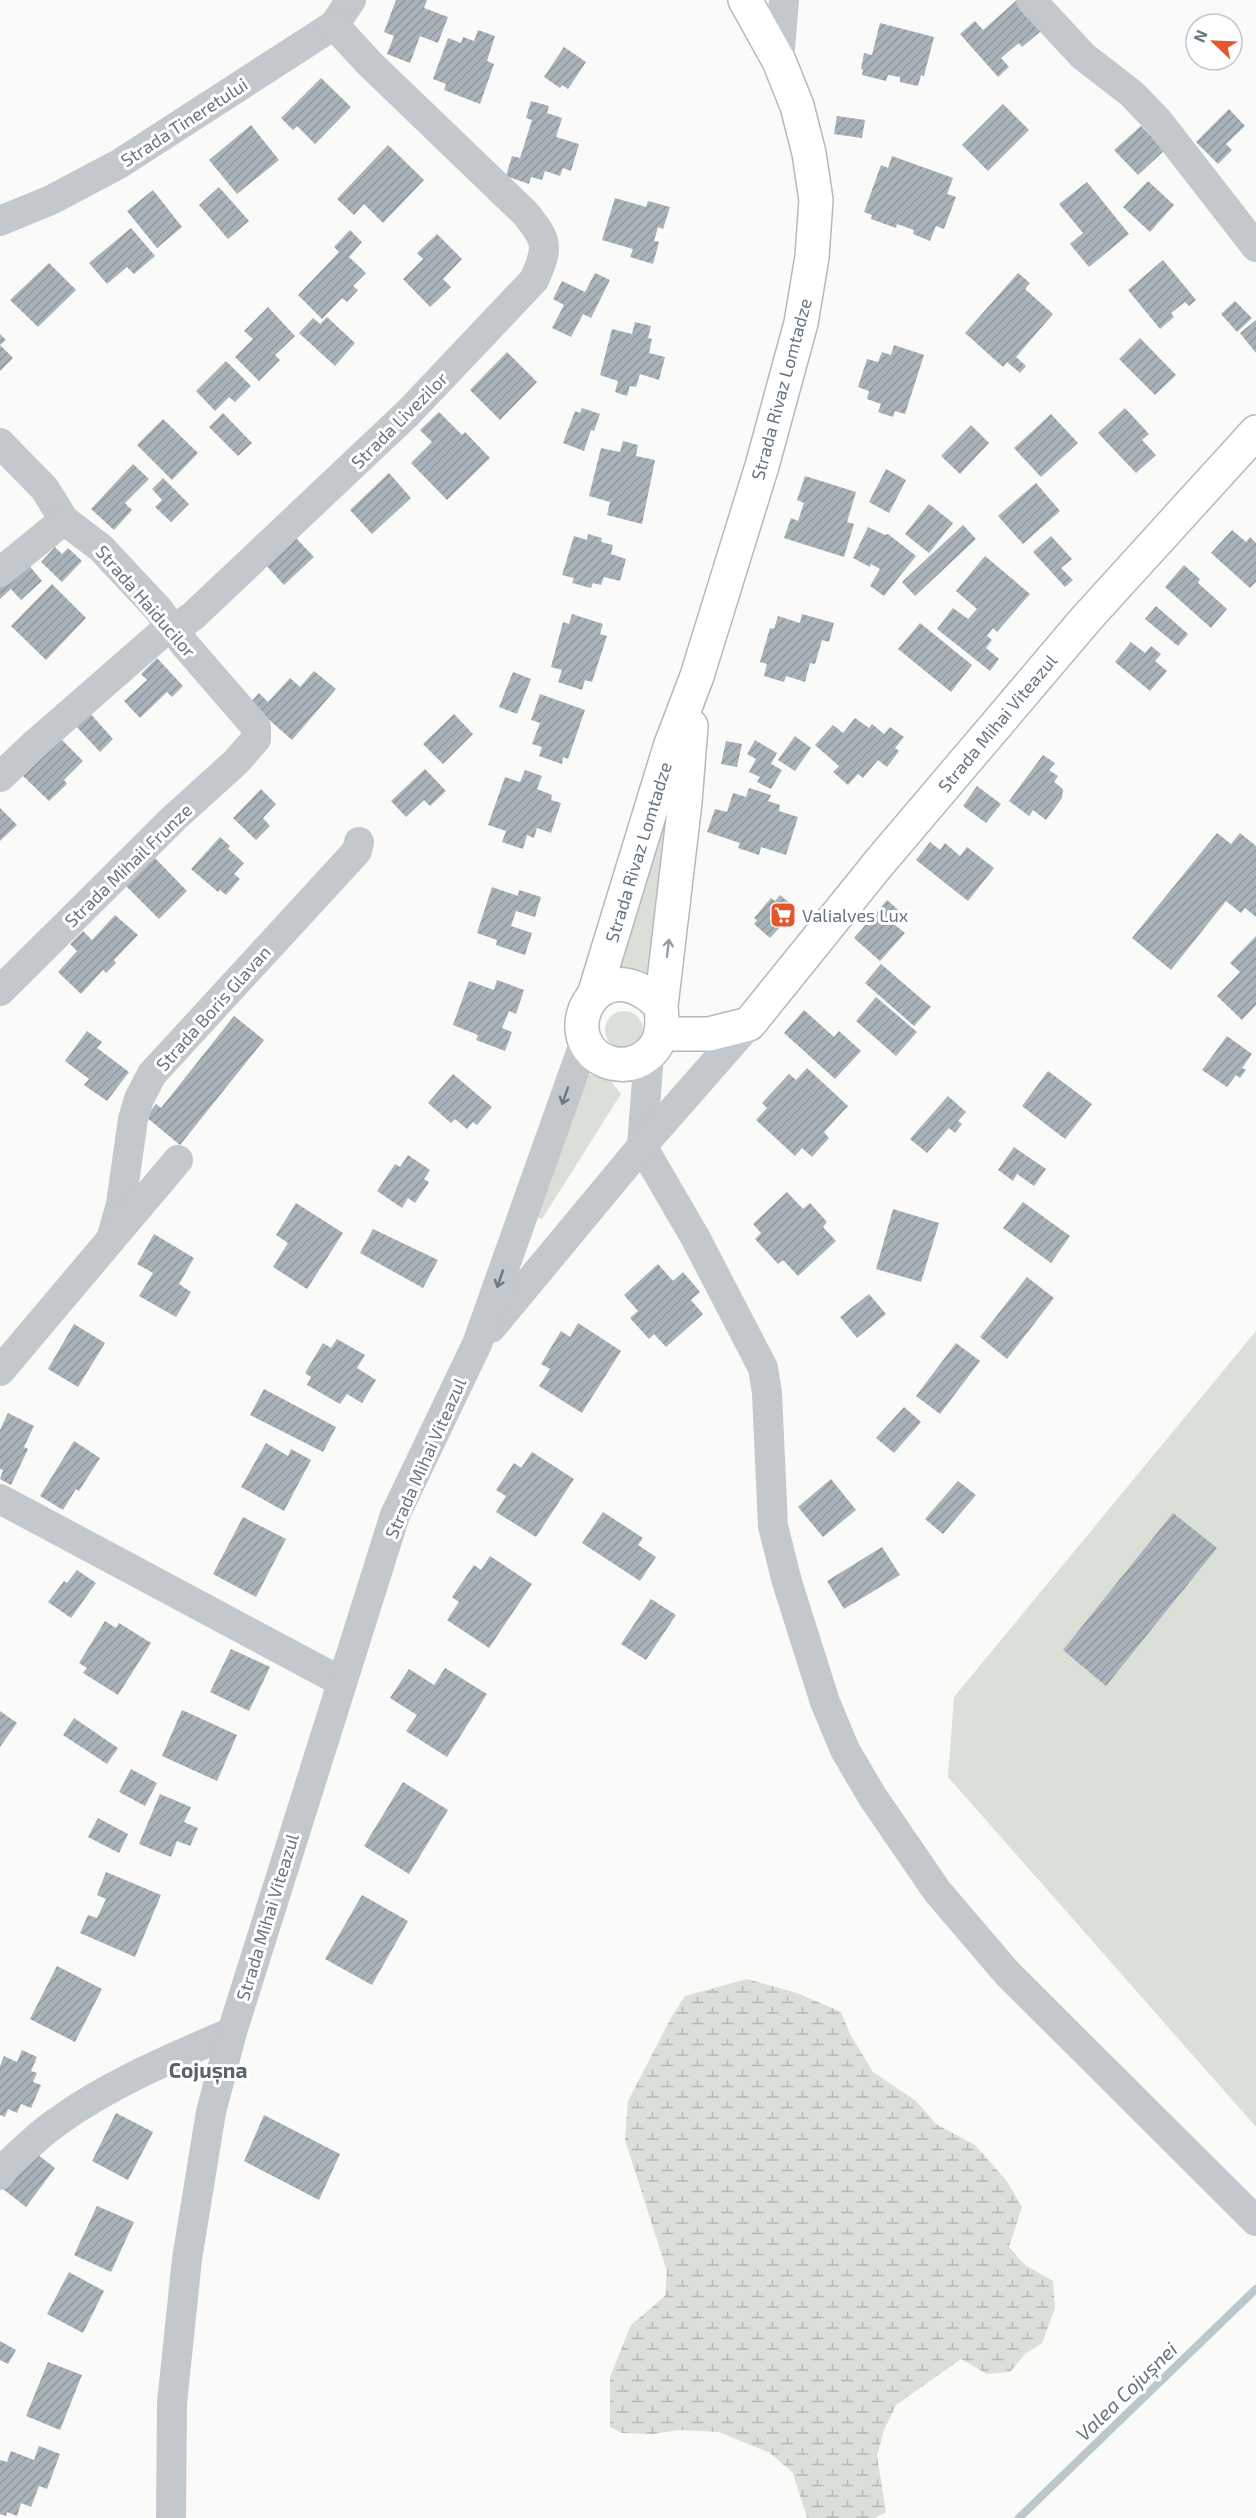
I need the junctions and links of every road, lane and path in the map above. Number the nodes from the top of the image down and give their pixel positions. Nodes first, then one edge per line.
1 (351, 0) edge
2 (745, 0) edge
3 (784, 0) edge
4 (1031, 0) edge
5 (334, 25) junction
6 (779, 61) junction
7 (0, 221) edge
8 (1256, 247) edge
9 (1256, 432) edge
10 (0, 443) edge
11 (64, 520) junction
12 (0, 572) edge
13 (170, 626) junction
14 (697, 676) junction
15 (256, 739) joint
16 (0, 777) edge
17 (359, 842) dead end
18 (0, 992) edge
19 (594, 995) junction
20 (749, 1024) junction
21 (657, 1031) junction
22 (585, 1041) junction
23 (642, 1146) junction
24 (178, 1160) dead end
25 (112, 1236) junction
26 (477, 1344) junction
27 (0, 1371) edge
28 (0, 1499) edge
29 (342, 1682) junction
30 (232, 2032) junction
31 (0, 2175) edge
32 (1256, 2221) edge
33 (171, 2518) edge

1 - 5 street, Strada Tineretului
2 - 6 street, Strada Rivaz Lomtadze
3 - 6 street
4 - 8 street
5 - 7 street, Strada Tineretului
5 - 13 street, Strada Livezilor
6 - 14 street, Strada Rivaz Lomtadze
9 - 20 street, Strada Mihai Viteazul
10 - 11 street, Strada Haiducilor
11 - 12 street
11 - 13 street, Strada Haiducilor
13 - 15 street, Strada Haiducilor
13 - 16 street, Strada Livezilor
14 - 19 street, Strada Rivaz Lomtadze
21 -> 14 street, Strada Rivaz Lomtadze
15 - 18 street, Strada Mihail Frunze
17 - 25 street, Strada Boris Glavan
19 - 21 street
19 - 22 street
20 - 21 street
20 - 23 street, Strada Mihai Viteazul
21 - 22 street
21 - 23 street
22 -> 26 street, Strada Mihai Viteazul
23 - 26 street, Strada Mihai Viteazul
23 - 32 street
24 - 25 street, Strada Boris Glavan
25 - 27 street, Strada Boris Glavan
26 - 29 street, Strada Mihai Viteazul
28 - 29 street
29 - 30 street, Strada Mihai Viteazul
30 - 31 street
30 - 33 street, Strada Mihai Viteazul

